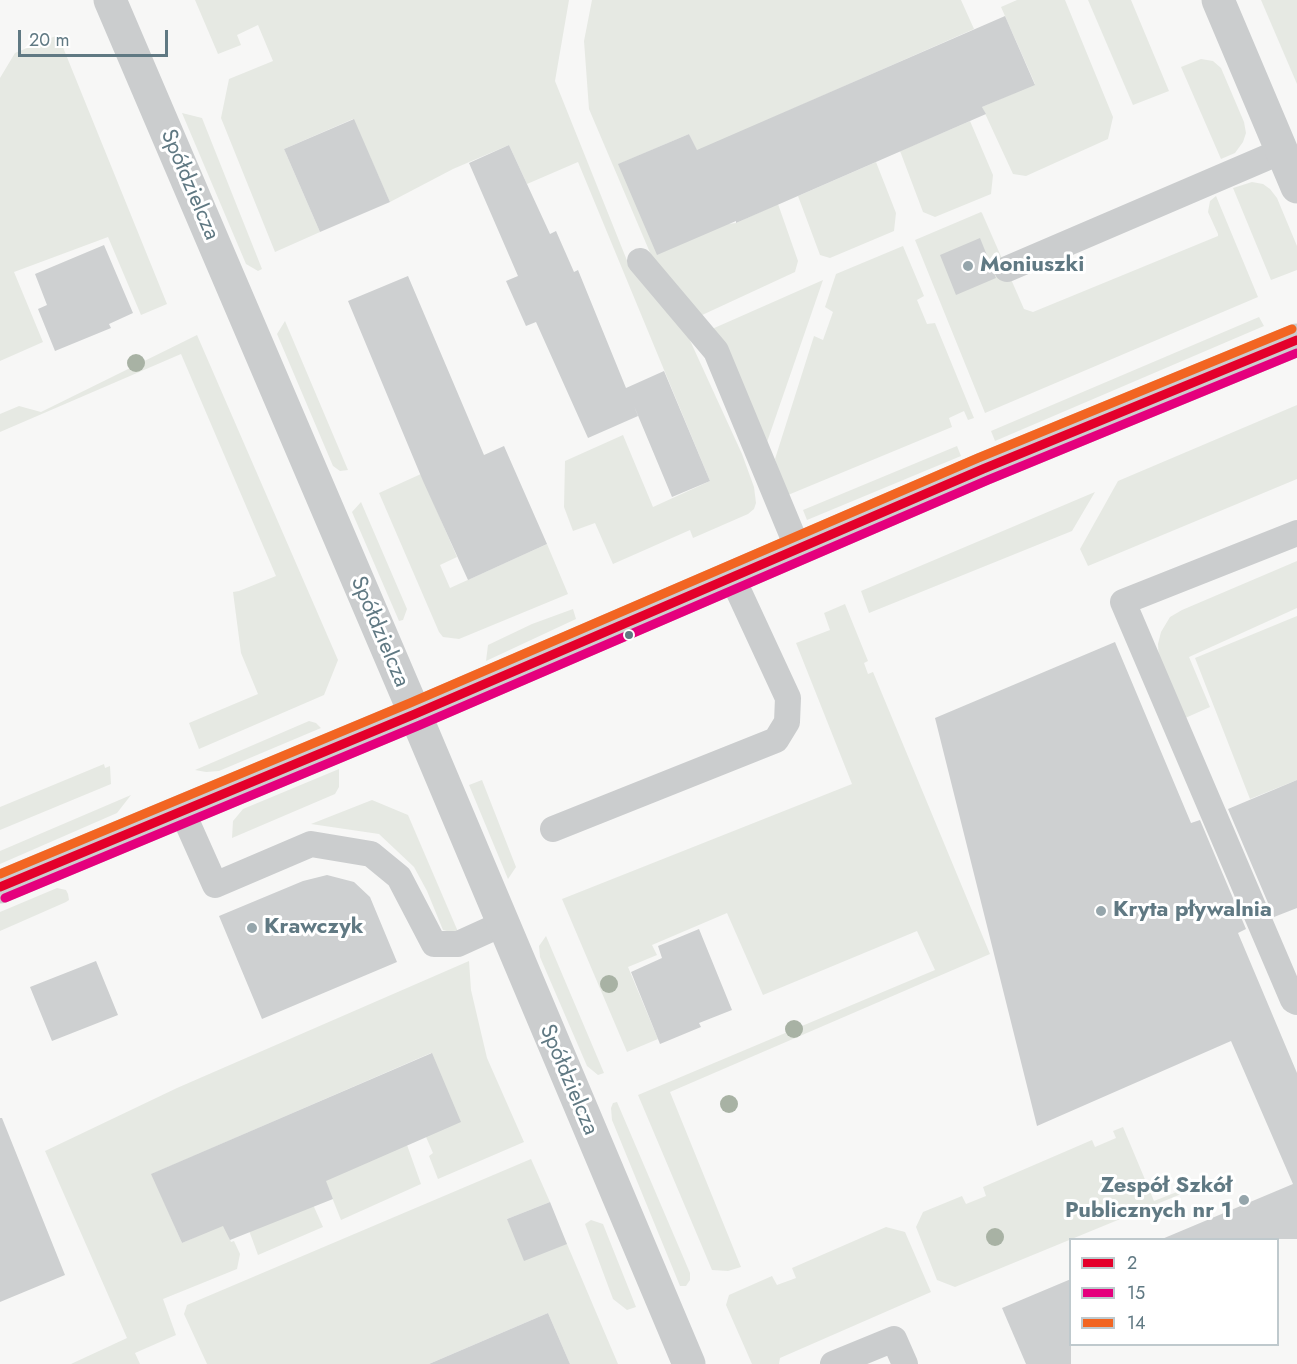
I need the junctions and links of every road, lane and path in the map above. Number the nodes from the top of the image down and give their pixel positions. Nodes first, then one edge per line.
1 (110, 0) edge
2 (1218, 0) edge
3 (1282, 151) junction
4 (1297, 187) edge
5 (640, 261) dead end
6 (1007, 268) dead end
7 (1297, 339) edge
8 (1297, 533) edge
9 (798, 549) junction
10 (732, 577) junction
11 (415, 714) junction
12 (182, 811) junction
13 (553, 829) dead end
14 (0, 887) edge
15 (502, 924) junction
16 (1297, 1002) edge
17 (688, 1364) edge
18 (833, 1364) edge
19 (905, 1364) edge

1 - 11 street, Spółdzielcza
2 - 3 street
3 - 4 street
3 - 6 lane
5 - 9 lane
7 - 9 street
8 - 16 lane
9 - 10 street
10 - 11 street
10 - 13 lane
11 - 12 street
11 - 15 street, Spółdzielcza
12 - 14 street
12 - 15 lane
15 - 17 street, Spółdzielcza
18 - 19 lane

